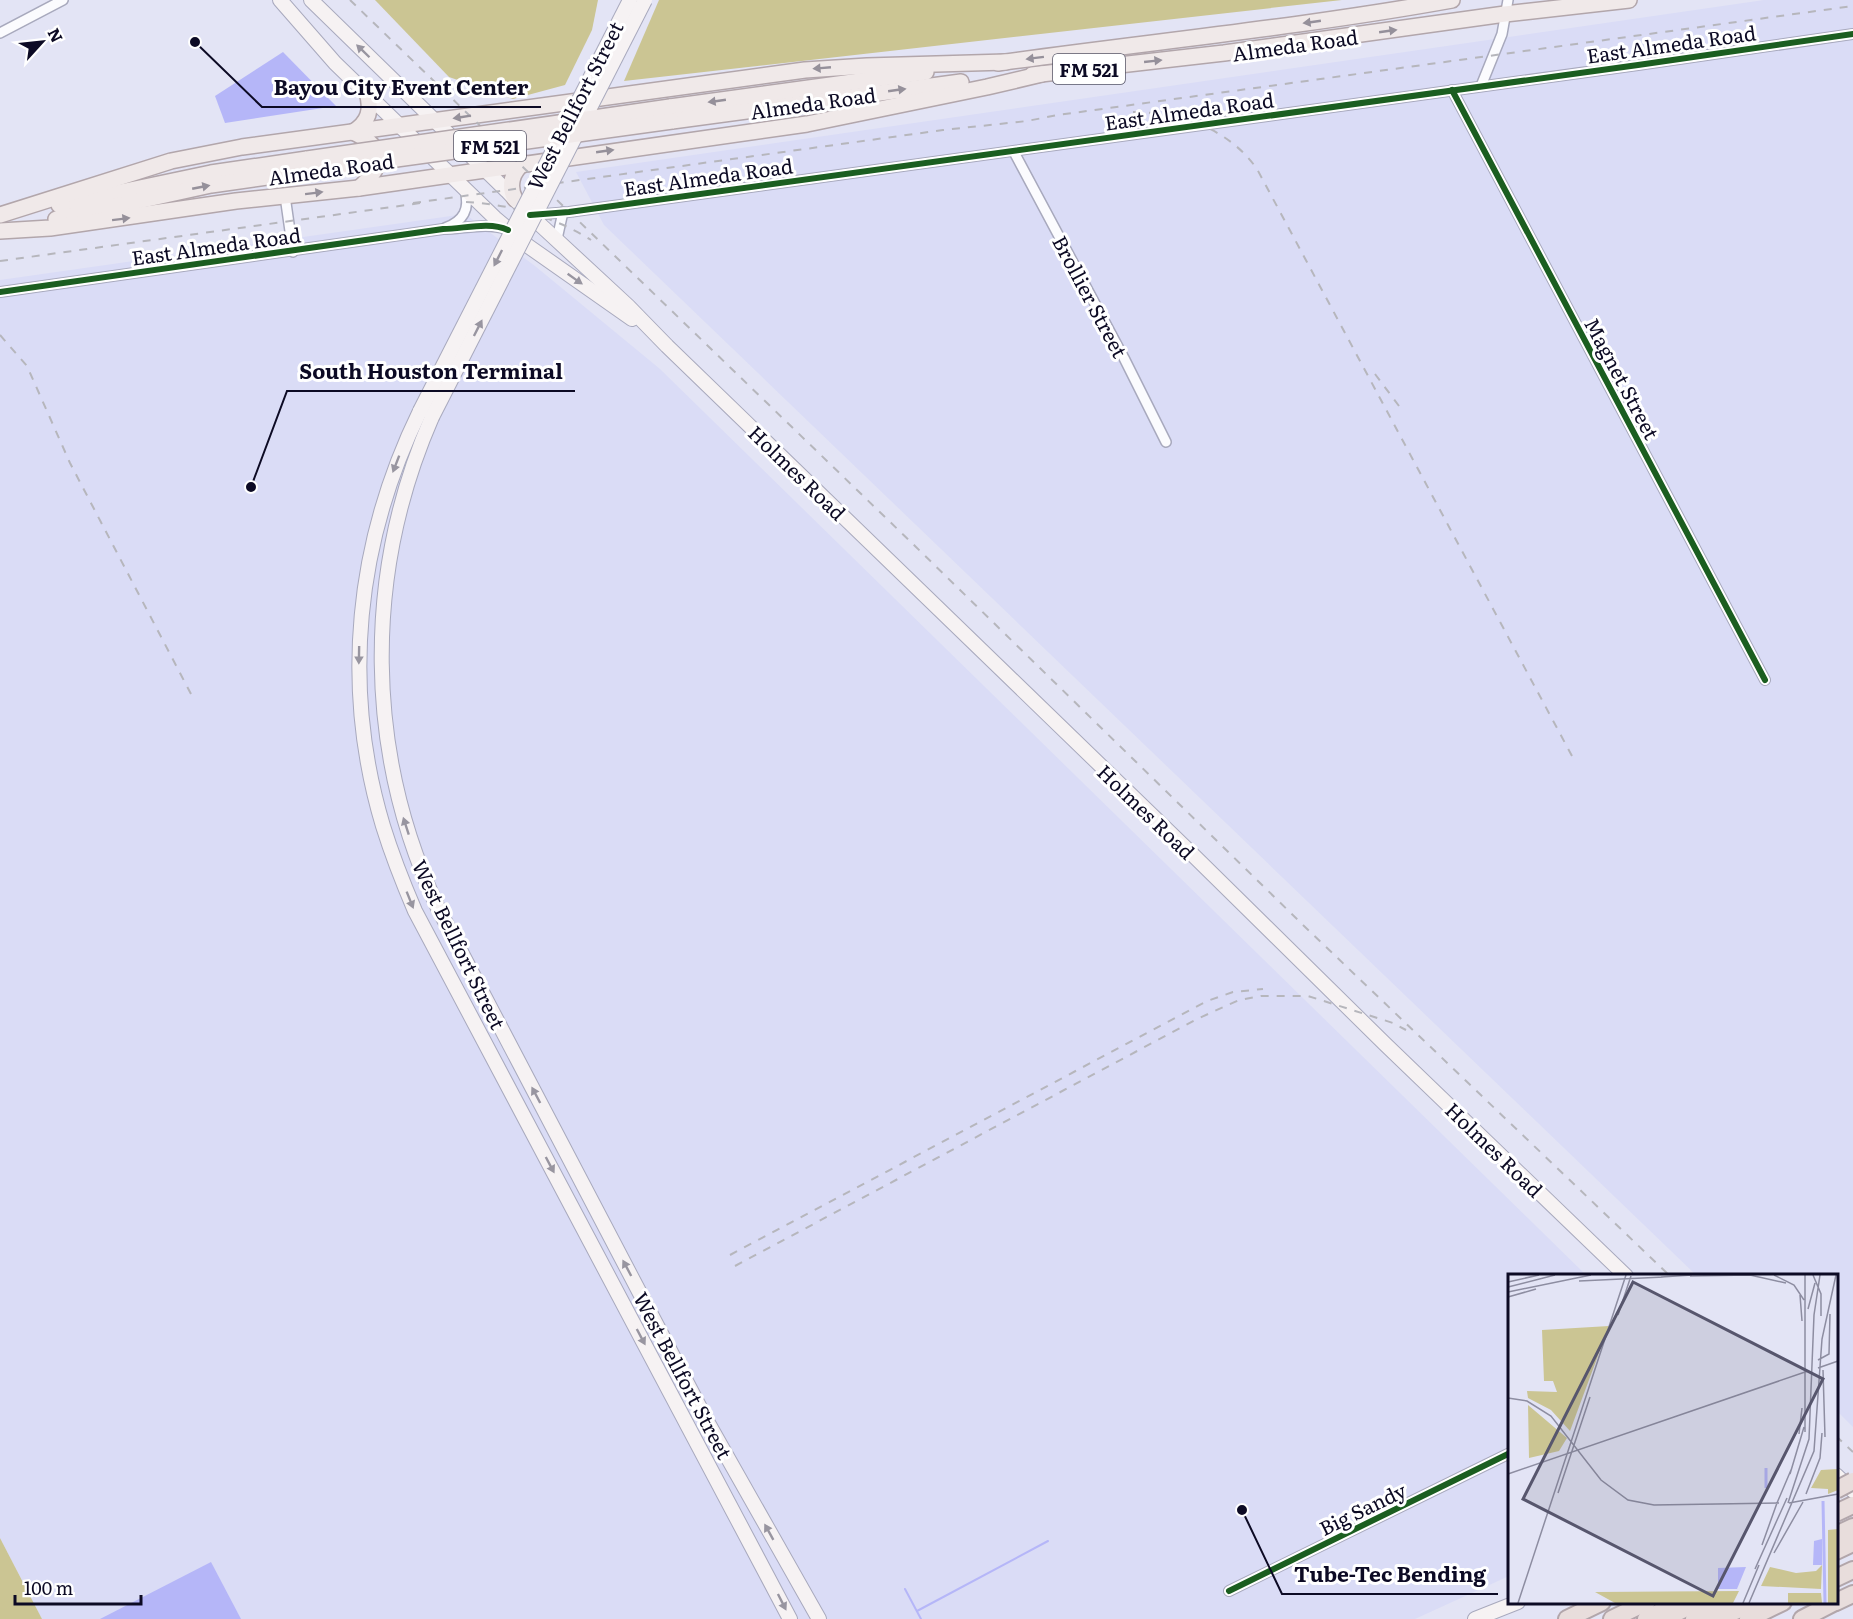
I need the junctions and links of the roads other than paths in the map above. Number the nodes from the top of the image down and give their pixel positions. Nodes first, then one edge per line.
1 (63, 0) edge
2 (280, 0) edge
3 (311, 0) edge
4 (630, 0) edge
5 (645, 0) edge
6 (1452, 0) edge
7 (1629, 0) edge
8 (1506, 7) edge
9 (0, 33) edge
10 (1853, 34) edge
11 (1006, 62) junction
12 (1042, 74) junction
13 (1481, 86) junction
14 (1452, 90) junction
15 (367, 92) junction
16 (639, 93) junction
17 (671, 114) junction
18 (435, 121) junction
19 (400, 126) junction
20 (353, 132) junction
21 (647, 146) junction
22 (1014, 152) junction
23 (524, 163) junction
24 (308, 165) junction
25 (484, 169) junction
26 (450, 174) junction
27 (359, 188) junction
28 (465, 190) junction
29 (285, 196) junction
30 (515, 199) junction
31 (563, 212) junction
32 (530, 215) junction
33 (0, 216) edge
34 (443, 229) junction
35 (508, 230) junction
36 (0, 231) edge
37 (557, 238) junction
38 (293, 252) junction
39 (0, 292) edge
40 (667, 346) junction
41 (426, 414) junction
42 (1166, 442) dead end
43 (1765, 680) dead end
44 (388, 749) junction
45 (367, 752) junction
46 (580, 1178) junction
47 (561, 1186) junction
48 (1625, 1274) edge
49 (1508, 1453) edge
50 (1838, 1477) edge
51 (1853, 1482) edge
52 (1838, 1489) edge
53 (1853, 1491) edge
54 (1838, 1500) edge
55 (1853, 1505) edge
56 (1838, 1512) edge
57 (1853, 1513) edge
58 (1853, 1527) edge
59 (1841, 1544) edge
60 (782, 1554) junction
61 (762, 1564) junction
62 (1229, 1591) dead end
63 (1853, 1594) edge
64 (1838, 1601) edge
65 (1513, 1604) edge
66 (1598, 1604) edge
67 (1643, 1604) edge
68 (1674, 1604) edge
69 (1694, 1604) edge
70 (1724, 1604) edge
71 (1751, 1604) edge
72 (1779, 1604) edge
73 (1832, 1604) edge
74 (1574, 1616) edge
75 (790, 1619) edge
76 (819, 1619) edge
77 (1475, 1619) edge
78 (1561, 1619) edge
79 (1612, 1619) edge
80 (1646, 1619) edge
81 (1664, 1619) edge
82 (1694, 1619) edge
83 (1717, 1619) edge
84 (1748, 1619) edge
85 (1802, 1619) edge

1 - 9 street
2 - 15 main road, Holmes Road
18 -> 3 main road, Holmes Road
4 -> 41 main road, West Bellfort Street, bridge
41 -> 5 main road, West Bellfort Street, bridge
6 -> 11 main road, Almeda Road / FM 521
7 - 8 main road, Almeda Road / FM 521
12 -> 8 main road, Almeda Road / FM 521
8 - 13 street
10 - 13 street, East Almeda Road
11 -> 16 main road
11 -> 17 main road, Almeda Road / FM 521
17 -> 12 main road, Almeda Road / FM 521
12 - 21 main road
13 - 14 street, East Almeda Road
14 - 22 street, East Almeda Road
14 - 43 street, Magnet Street
15 - 19 main road, Holmes Road
15 - 20 main road
16 -> 18 main road
16 - 21 main road
17 - 24 main road, Almeda Road / FM 521, bridge
18 - 19 main road
18 - 25 main road, Holmes Road
19 - 20 main road
19 - 26 main road, Holmes Road
20 - 27 main road
20 - 33 main road
23 -> 21 main road
22 - 31 street, East Almeda Road
22 - 42 street, Brollier Street
23 - 25 main road
23 - 30 main road
24 - 33 main road, Almeda Road / FM 521
36 -> 24 main road, Almeda Road / FM 521
25 - 26 main road
25 - 30 main road, Holmes Road
26 - 27 main road
26 - 28 main road, Holmes Road
29 -> 27 main road
28 - 34 street
28 - 35 main road, Holmes Road
36 -> 29 main road
29 - 38 street
30 - 32 main road, Holmes Road
31 - 32 street, East Almeda Road
31 - 37 street
32 - 37 main road, Holmes Road
34 - 35 street, East Almeda Road
34 - 38 street, East Almeda Road
35 -> 40 main road, Holmes Road
37 - 40 main road, Holmes Road
38 - 39 street, East Almeda Road
40 - 48 main road, Holmes Road
41 - 44 main road, West Bellfort Street
41 -> 45 main road, West Bellfort Street
44 - 45 main road
46 -> 44 main road, West Bellfort Street
45 -> 47 main road, West Bellfort Street
46 - 47 main road
60 -> 46 main road, West Bellfort Street
47 -> 61 main road, West Bellfort Street
49 - 62 street, Big Sandy
50 - 53 main road
51 - 52 highway, bridge
54 - 57 main road
55 - 56 highway, bridge
58 - 59 highway
60 - 61 main road
60 - 76 main road, West Bellfort Street
61 -> 75 main road, West Bellfort Street
63 - 64 highway
65 - 77 main road
66 - 74 highway
67 - 79 highway
68 - 80 highway
69 - 81 highway
70 - 82 highway
71 - 83 highway
72 - 84 highway
73 - 85 highway
74 - 78 highway

